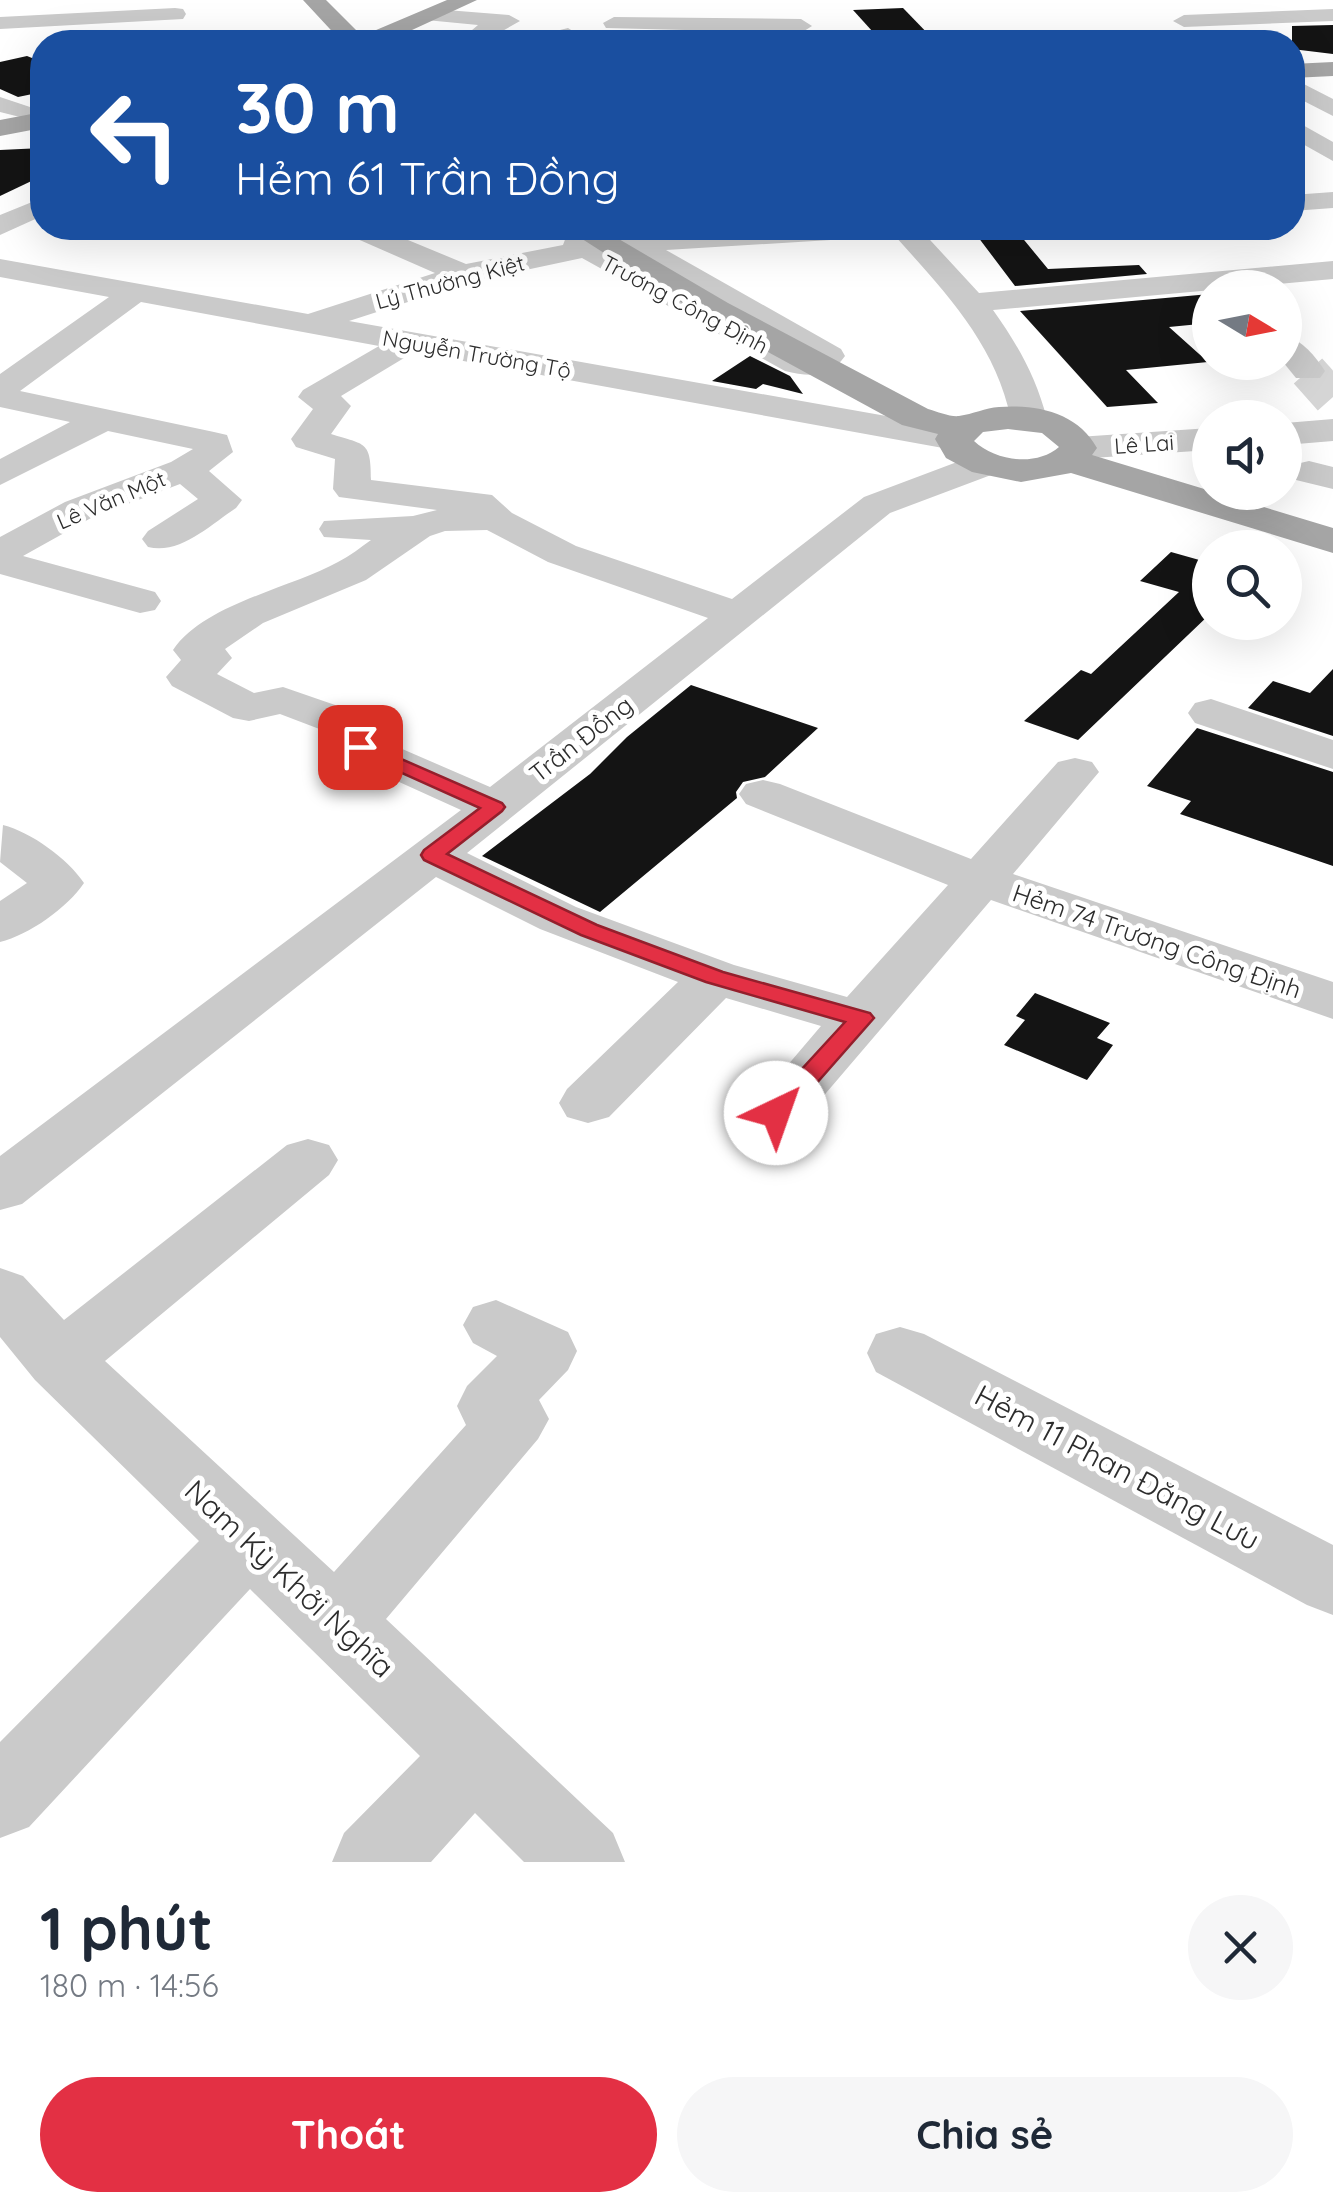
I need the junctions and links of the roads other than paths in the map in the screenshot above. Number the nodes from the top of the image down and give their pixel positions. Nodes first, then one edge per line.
1 (57, 0) edge
2 (314, 0) edge
3 (466, 0) edge
4 (0, 10) edge
5 (174, 14) edge
6 (1333, 14) edge
7 (434, 15) junction
8 (0, 24) edge
9 (800, 25) edge
10 (343, 30) edge
11 (397, 30) edge
12 (491, 30) edge
13 (710, 30) edge
14 (1200, 30) edge
15 (1333, 69) edge
16 (1305, 71) edge
17 (1305, 74) edge
18 (1333, 78) edge
19 (1305, 93) edge
20 (0, 104) edge
21 (1333, 111) edge
22 (30, 113) edge
23 (1305, 114) edge
24 (30, 123) edge
25 (0, 128) edge
26 (1305, 134) edge
27 (1331, 151) edge
28 (1305, 152) edge
29 (30, 212) edge
30 (0, 226) edge
31 (384, 240) edge
32 (594, 240) edge
33 (605, 240) edge
34 (915, 240) edge
35 (0, 268) edge
36 (1333, 270) edge
37 (463, 274) junction
38 (1302, 274) edge
39 (1192, 287) edge
40 (135, 292) junction
41 (970, 303) junction
42 (310, 323) junction
43 (408, 342) junction
44 (1302, 364) edge
45 (1308, 371) tunnel mouth
46 (0, 394) edge
47 (49, 408) junction
48 (103, 419) junction
49 (1029, 419) junction
50 (1333, 430) edge
51 (0, 432) edge
52 (1302, 433) edge
53 (1192, 441) edge
54 (967, 444) junction
55 (1073, 454) junction
56 (184, 470) junction
57 (0, 474) edge
58 (491, 518) junction
59 (416, 528) junction
60 (338, 529) dead end
61 (162, 539) dead end
62 (1333, 541) edge
63 (0, 553) edge
64 (0, 562) edge
65 (140, 601) dead end
66 (740, 616) junction
67 (1211, 713) dead end
68 (1333, 755) edge
69 (1074, 772) dead end
70 (764, 794) dead end
71 (495, 807) junction
72 (2, 840) dead end
73 (432, 855) junction
74 (981, 880) junction
75 (0, 926) edge
76 (715, 977) junction
77 (1333, 1001) edge
78 (862, 1018) junction
79 (588, 1103) dead end
80 (776, 1113) dead end
81 (308, 1160) dead end
82 (0, 1188) edge
83 (0, 1292) edge
84 (496, 1325) dead end
85 (900, 1354) dead end
86 (59, 1362) junction
87 (246, 1542) junction
88 (1333, 1582) edge
89 (337, 1622) junction
90 (474, 1757) junction
91 (0, 1800) edge
92 (374, 1862) edge
93 (583, 1862) edge

1 - 4 street
2 - 10 main road
3 - 7 main road
5 - 8 street
6 - 14 street
7 - 11 main road
7 - 12 street
9 - 13 street
15 - 16 main road
17 - 18 street
19 - 21 street
20 - 22 street
21 - 23 street
24 - 25 main road
26 - 27 street
27 - 28 street
29 - 30 street
31 - 37 street
32 - 37 street, Lý Thường Kiệt
33 - 54 main road, Trương Công Định
34 - 41 street
35 - 40 street, Nguyễn Trường Tộ
36 - 38 street
37 - 42 street, Lý Thường Kiệt
39 - 41 street
40 - 42 street, Nguyễn Trường Tộ
40 - 46 street
41 - 49 street
42 - 43 street, Nguyễn Trường Tộ
43 - 54 street, Nguyễn Trường Tộ
43 - 58 street
44 - 45 street
46 - 47 street
47 - 48 street
47 - 51 street
48 - 56 street, Lê Văn Một
48 - 57 street
49 - 54 main road
49 - 55 main road
50 - 52 street
53 - 55 street, Lê Lai
54 - 55 main road, Trương Công Định
54 - 66 street, Trần Đồng
55 - 62 main road
56 - 61 street
56 - 63 street, Lê Văn Một
58 - 59 street
58 - 66 street
59 - 60 street
59 - 71 street
64 - 65 street
66 - 71 street, Trần Đồng
67 - 68 street
69 - 74 street
70 - 74 street, Hẻm 74 Trương Công Định
71 - 73 street, Trần Đồng
72 - 75 street
73 - 76 street
73 - 82 street, Trần Đồng
74 - 77 street, Hẻm 74 Trương Công Định
74 - 78 street
76 - 78 street
76 - 79 street
78 - 80 street
81 - 86 street
83 - 86 street, Nam Kỳ Khởi Nghĩa
84 - 89 street
85 - 88 street, Hẻm 11 Phan Đăng Lưu
86 - 87 street, Nam Kỳ Khởi Nghĩa
87 - 89 street, Nam Kỳ Khởi Nghĩa
87 - 91 street
89 - 90 street, Nam Kỳ Khởi Nghĩa
90 - 92 street
90 - 93 street, Nam Kỳ Khởi Nghĩa

